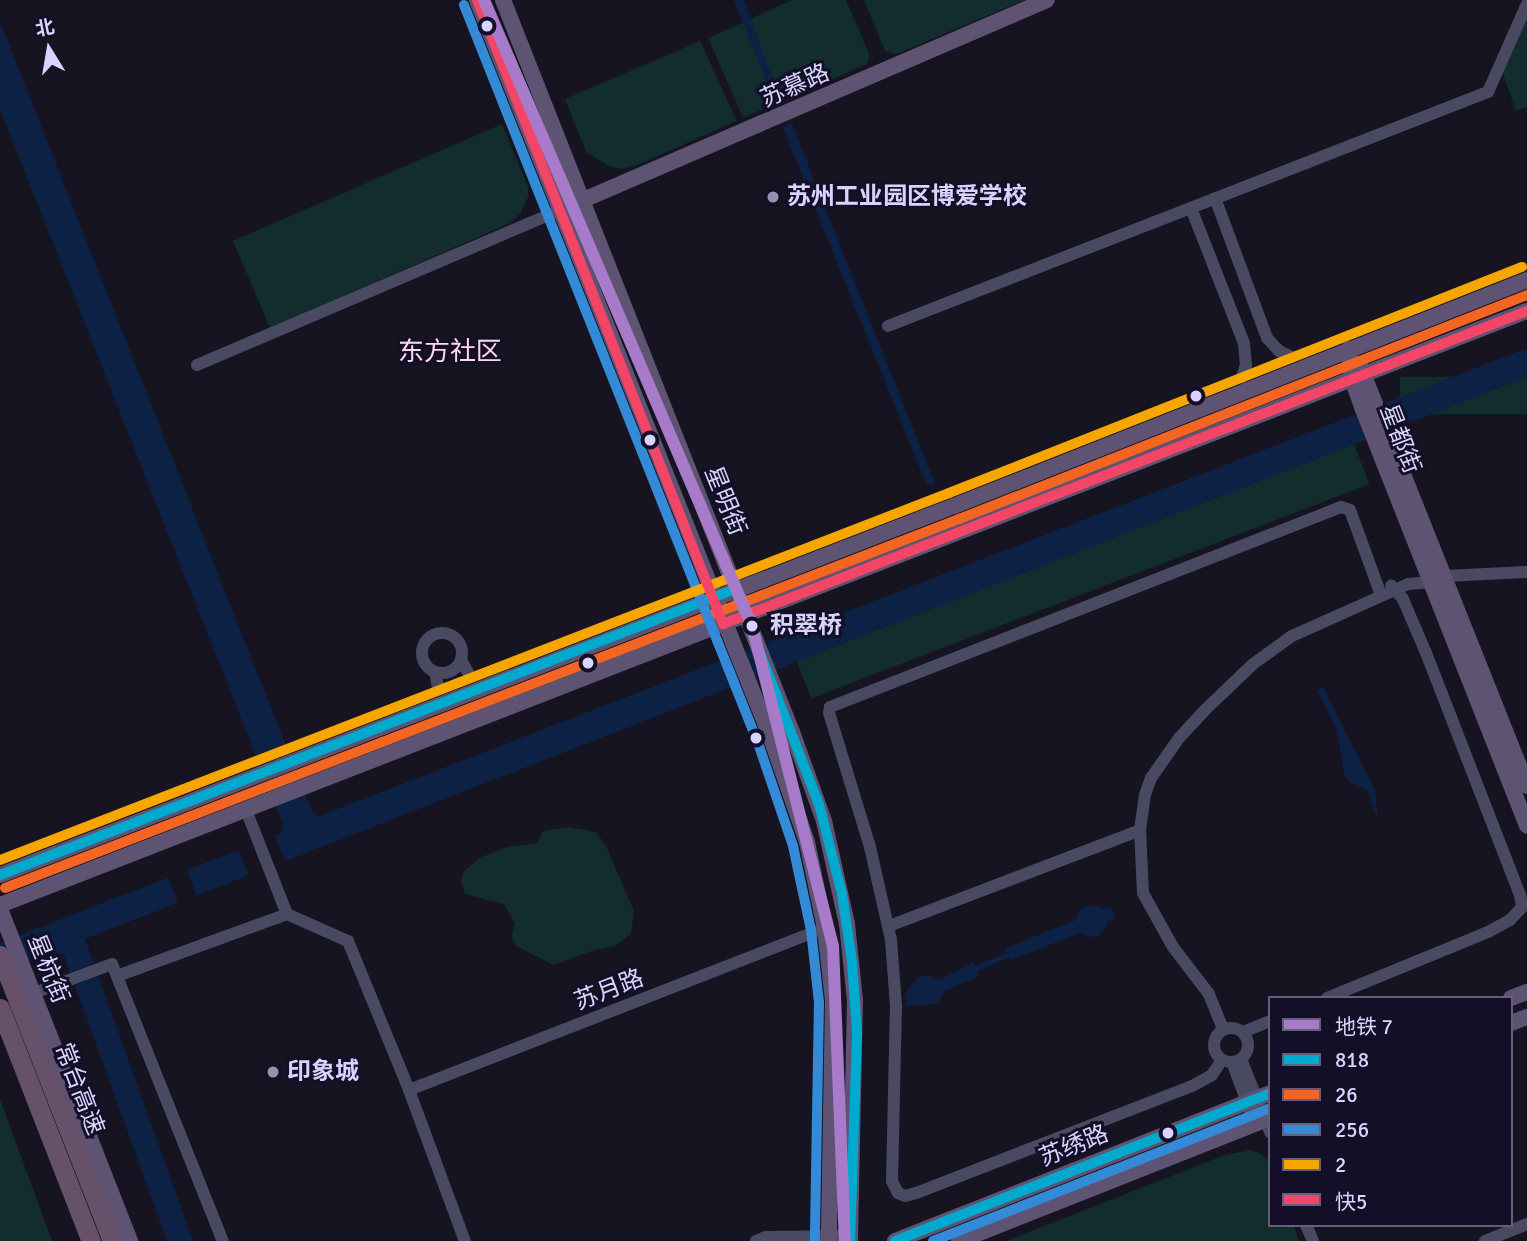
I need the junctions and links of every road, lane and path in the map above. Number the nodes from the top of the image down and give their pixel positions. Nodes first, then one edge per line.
1 (477, 0) edge
2 (503, 0) edge
3 (1047, 0) edge
4 (1527, 4) edge
5 (1215, 198) junction
6 (582, 201) junction
7 (1191, 208) junction
8 (560, 210) junction
9 (1527, 280) edge
10 (1527, 311) edge
11 (888, 326) dead end
12 (1349, 349) junction
13 (1292, 357) dead end
14 (197, 365) dead end
15 (1242, 376) dead end
16 (1359, 376) junction
17 (1527, 572) edge
18 (1438, 579) junction
19 (1376, 581) junction
20 (735, 589) junction
21 (1396, 589) junction
22 (1381, 595) junction
23 (713, 598) junction
24 (746, 615) junction
25 (723, 624) junction
26 (461, 660) junction
27 (435, 672) junction
28 (470, 676) dead end
29 (438, 688) dead end
30 (1527, 786) edge
31 (246, 810) junction
32 (1527, 826) edge
33 (1140, 830) junction
34 (0, 875) edge
35 (0, 907) edge
36 (287, 914) junction
37 (889, 926) junction
38 (825, 928) junction
39 (0, 955) edge
40 (117, 976) junction
41 (34, 993) junction
42 (1332, 996) edge
43 (0, 1008) edge
44 (1268, 1022) edge
45 (1223, 1029) junction
46 (0, 1032) edge
47 (1243, 1032) junction
48 (1232, 1060) junction
49 (409, 1090) junction
50 (1258, 1098) edge
51 (1265, 1124) edge
52 (1527, 1224) edge
53 (829, 1238) edge
54 (850, 1238) edge
55 (82, 1241) edge
56 (91, 1241) edge
57 (112, 1241) edge
58 (130, 1241) edge
59 (223, 1241) edge
60 (465, 1241) edge
61 (756, 1241) edge
62 (895, 1241) edge
63 (959, 1241) edge
64 (1485, 1241) edge

1 - 8 main road, 星明街
2 - 6 main road, 星明街
3 - 6 main road, 苏慕路
4 - 5 street
5 - 7 street
5 - 13 street
6 - 8 main road, 苏慕路
6 - 20 main road, 星明街
7 - 11 street
7 - 15 street
8 - 14 street
8 - 23 main road, 星明街
9 - 12 main road
10 - 16 main road
12 - 16 main road, 星都街
12 - 20 main road
16 - 18 main road, 星都街
16 - 24 main road
17 - 18 street
18 - 21 street
18 - 30 main road, 星都街
18 - 32 main road, 星都街
19 - 21 street
19 - 22 street
19 - 37 street
20 - 23 main road
20 - 24 main road, 星明街
21 - 22 street
21 - 42 street
22 - 33 street
23 - 25 main road, 星明街
23 - 34 main road
24 - 25 main road
24 - 54 main road, 星明街
25 - 31 main road
25 - 38 main road, 星明街
26 - 27 street
26 - 27 street
26 - 28 street
27 - 29 street
31 - 35 main road
31 - 36 street
33 - 37 street
33 - 45 street
35 - 41 main road, 星杭街
36 - 40 street
36 - 49 street
37 - 48 street
38 - 49 street, 苏月路
38 - 53 main road, 星明街
39 - 57 highway, 常台高速
40 - 41 street
40 - 59 street
41 - 58 main road, 星杭街
43 - 56 highway, 常台高速
44 - 47 street
45 - 47 street
45 - 48 street
46 - 55 main road
47 - 48 street
48 - 50 street
49 - 60 street
50 - 51 street
50 - 62 main road, 苏绣路
51 - 63 main road, 苏绣路
52 - 64 street
53 - 54 street
53 - 61 street

